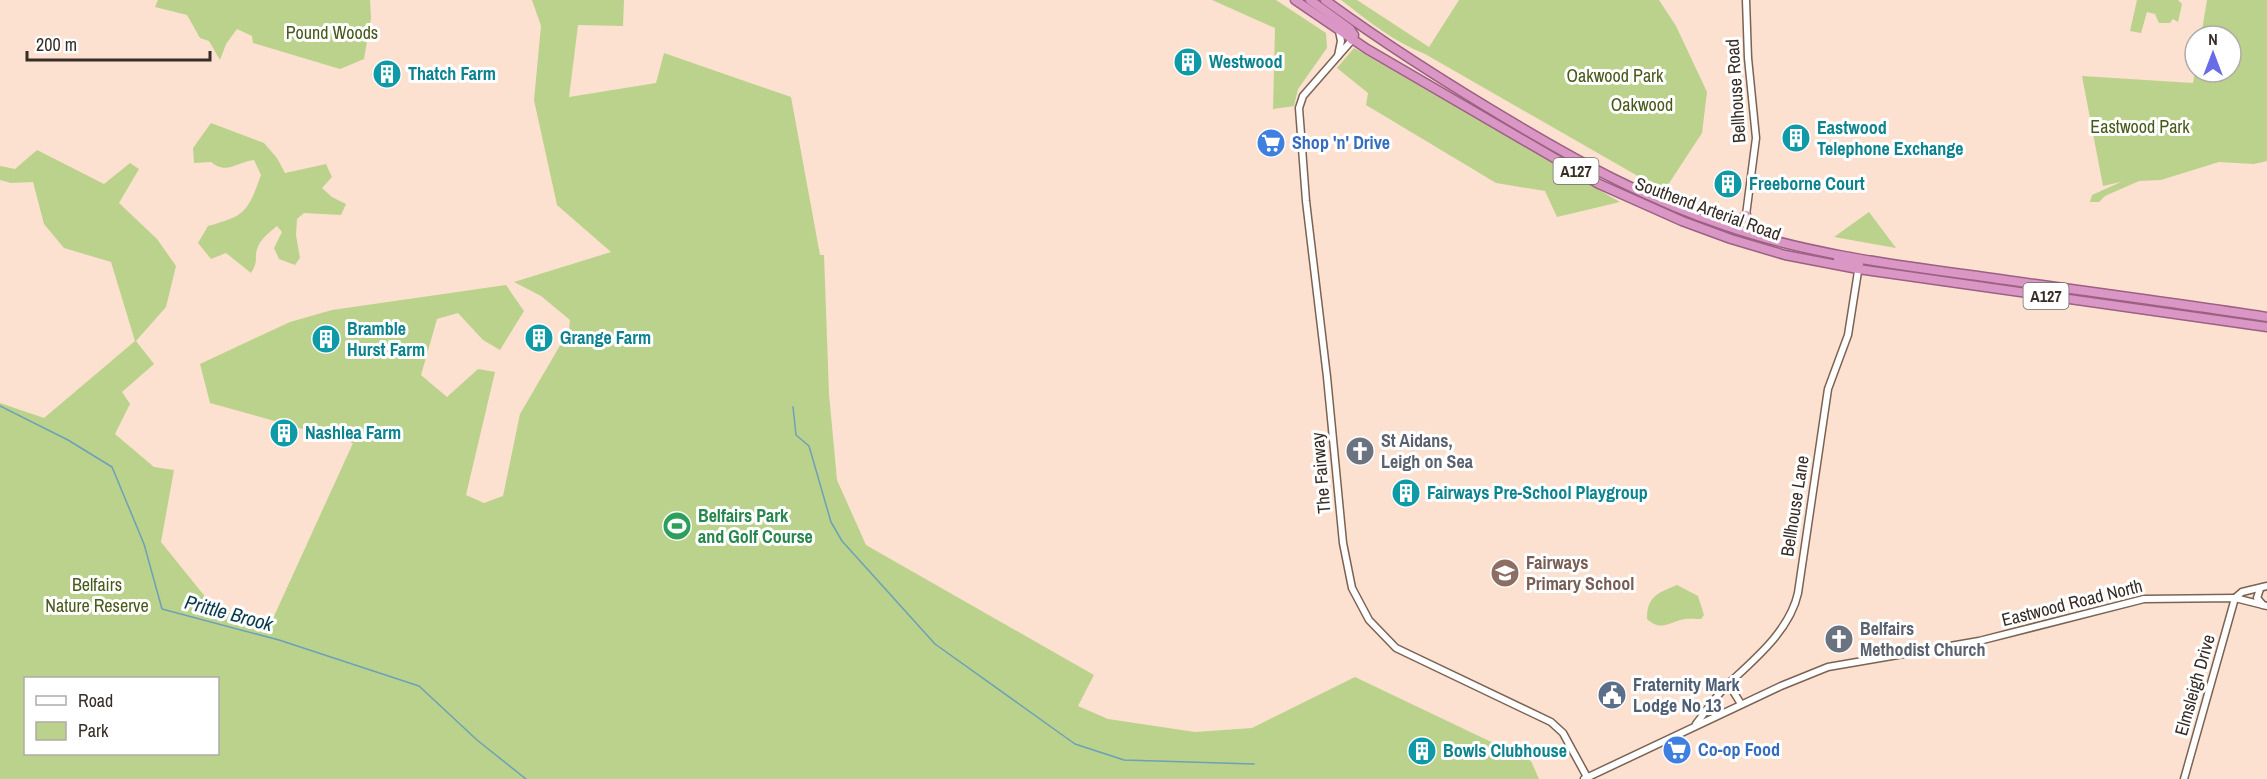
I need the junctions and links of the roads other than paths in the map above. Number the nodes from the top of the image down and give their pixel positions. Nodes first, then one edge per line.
1 (1295, 0) edge
2 (1300, 0) edge
3 (1310, 0) edge
4 (1325, 0) edge
5 (1746, 0) edge
6 (1311, 12) junction
7 (1339, 30) junction
8 (1352, 40) junction
9 (1338, 57) junction
10 (1685, 211) junction
11 (1746, 215) junction
12 (1754, 234) junction
13 (1859, 264) junction
14 (2234, 312) junction
15 (2267, 317) edge
16 (2232, 322) junction
17 (2267, 327) edge
18 (2264, 587) edge
19 (2235, 598) junction
20 (2265, 606) edge
21 (1736, 678) junction
22 (1723, 691) junction
23 (1733, 691) junction
24 (1741, 704) junction
25 (1711, 705) junction
26 (1718, 715) junction
27 (1693, 727) junction
28 (1585, 778) edge
29 (2184, 779) edge

1 - 6 highway, Southend Arterial Road / A127
2 - 6 highway
3 - 8 highway
4 - 10 highway, Southend Arterial Road / A127
5 - 11 street, Bellhouse Road
6 - 7 highway, Southend Arterial Road / A127
7 - 8 highway, Southend Arterial Road / A127
7 - 9 street
8 - 9 street, The Fairway
8 - 13 highway, Southend Arterial Road / A127
9 - 28 street, The Fairway
10 - 11 highway
10 - 12 highway, Southend Arterial Road / A127
11 - 12 highway
12 - 13 highway, Southend Arterial Road / A127
13 - 14 highway, Southend Arterial Road / A127
13 - 16 highway, Southend Arterial Road / A127
13 - 21 street, Bellhouse Lane
14 - 15 highway, Southend Arterial Road / A127
14 - 16 highway
16 - 17 highway, Southend Arterial Road / A127
18 - 19 street, Eastwood Road North
18 - 20 street
19 - 20 street, Eastwood Road North
19 - 24 street, Eastwood Road North
19 - 29 street, Elmsleigh Drive
21 - 22 street, Bellhouse Lane
21 - 23 street
22 - 23 street
22 - 25 street, Bellhouse Lane
23 - 24 street
24 - 26 street, Eastwood Road North
25 - 26 street
25 - 27 street, Bellhouse Lane
26 - 27 street, Eastwood Road North
27 - 28 street, Eastwood Road North

